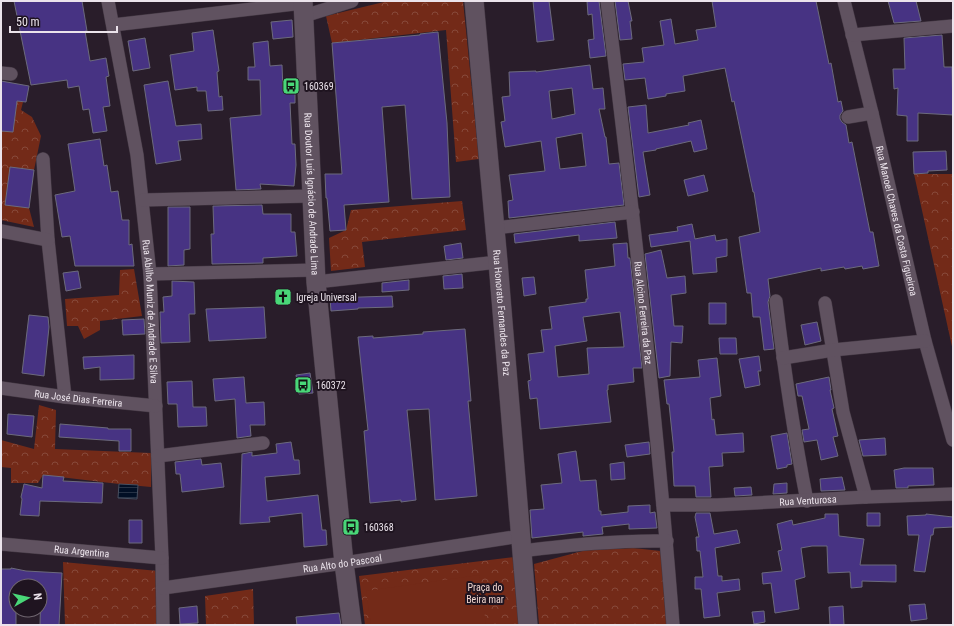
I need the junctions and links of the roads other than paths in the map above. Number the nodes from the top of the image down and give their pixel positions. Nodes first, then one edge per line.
1 (108, 1) edge
2 (352, 1) edge
3 (474, 1) edge
4 (606, 1) edge
5 (844, 1) edge
6 (303, 6) edge
7 (113, 25) junction
8 (953, 26) edge
9 (852, 34) junction
10 (872, 113) junction
11 (848, 117) dead end
12 (44, 159) dead end
13 (312, 196) junction
14 (143, 200) junction
15 (633, 212) junction
16 (495, 228) junction
17 (1, 231) edge
18 (48, 240) junction
19 (498, 262) junction
20 (150, 274) junction
21 (316, 276) junction
22 (776, 301) dead end
23 (825, 303) dead end
24 (925, 341) junction
25 (833, 350) junction
26 (783, 358) junction
27 (1, 388) edge
28 (65, 397) junction
29 (156, 406) junction
30 (953, 440) edge
31 (263, 443) dead end
32 (158, 456) junction
33 (953, 494) edge
34 (866, 497) junction
35 (807, 501) junction
36 (663, 505) junction
37 (667, 541) junction
38 (521, 543) junction
39 (1, 544) edge
40 (162, 558) junction
41 (344, 563) junction
42 (163, 588) junction
43 (163, 625) edge
44 (352, 625) edge
45 (528, 625) edge
46 (673, 625) edge

1 - 7 street, Rua Abilho Muniz de Andrade E Silva
2 - 6 street
3 - 16 main road, Rua Honorato Fernandes da Paz
4 - 15 street, Rua Alcino Ferreira da Paz
5 - 9 street, Rua Manoel Chaves da Costa Figueiroa
6 - 7 street
6 - 13 main road, Rua Doutor Luís Ignácio de Andrade Lima
7 - 14 street, Rua Abilho Muniz de Andrade E Silva
8 - 9 street
9 - 10 street, Rua Manoel Chaves da Costa Figueiroa
10 - 11 street
10 - 24 street, Rua Manoel Chaves da Costa Figueiroa
12 - 18 street
13 - 14 street
13 - 21 main road, Rua Doutor Luís Ignácio de Andrade Lima
14 - 20 street, Rua Abilho Muniz de Andrade E Silva
15 - 16 street
15 - 36 street, Rua Alcino Ferreira da Paz
16 - 19 main road, Rua Honorato Fernandes da Paz
17 - 18 street
18 - 28 street
19 - 21 street
19 - 38 main road, Rua Honorato Fernandes da Paz
20 - 21 street
20 - 29 street, Rua Abilho Muniz de Andrade E Silva
21 - 41 main road, Rua Doutor Luís Ignácio de Andrade Lima
22 - 26 street
23 - 25 street
24 - 25 street
24 - 30 street, Rua Manoel Chaves da Costa Figueiroa
25 - 26 street
25 - 34 street
26 - 35 street
27 - 28 street, Rua José Dias Ferreira
28 - 29 street, Rua José Dias Ferreira
29 - 32 street, Rua Abilho Muniz de Andrade E Silva
31 - 32 street
32 - 40 street, Rua Abilho Muniz de Andrade E Silva
33 - 34 street, Rua Venturosa
34 - 35 street, Rua Venturosa
35 - 36 street, Rua Venturosa
36 - 37 street, Rua Alcino Ferreira da Paz
37 - 38 street, Rua Alto do Pascoal
37 - 46 street, Rua Alcino Ferreira da Paz
38 - 41 street, Rua Alto do Pascoal
38 - 45 main road, Rua Honorato Fernandes da Paz
39 - 40 street, Rua Argentina
40 - 42 street, Rua Abilho Muniz de Andrade E Silva
41 - 42 street, Rua Alto do Pascoal
41 - 44 main road, Rua Doutor Luís Ignácio de Andrade Lima
42 - 43 street, Rua Abilho Muniz de Andrade E Silva

